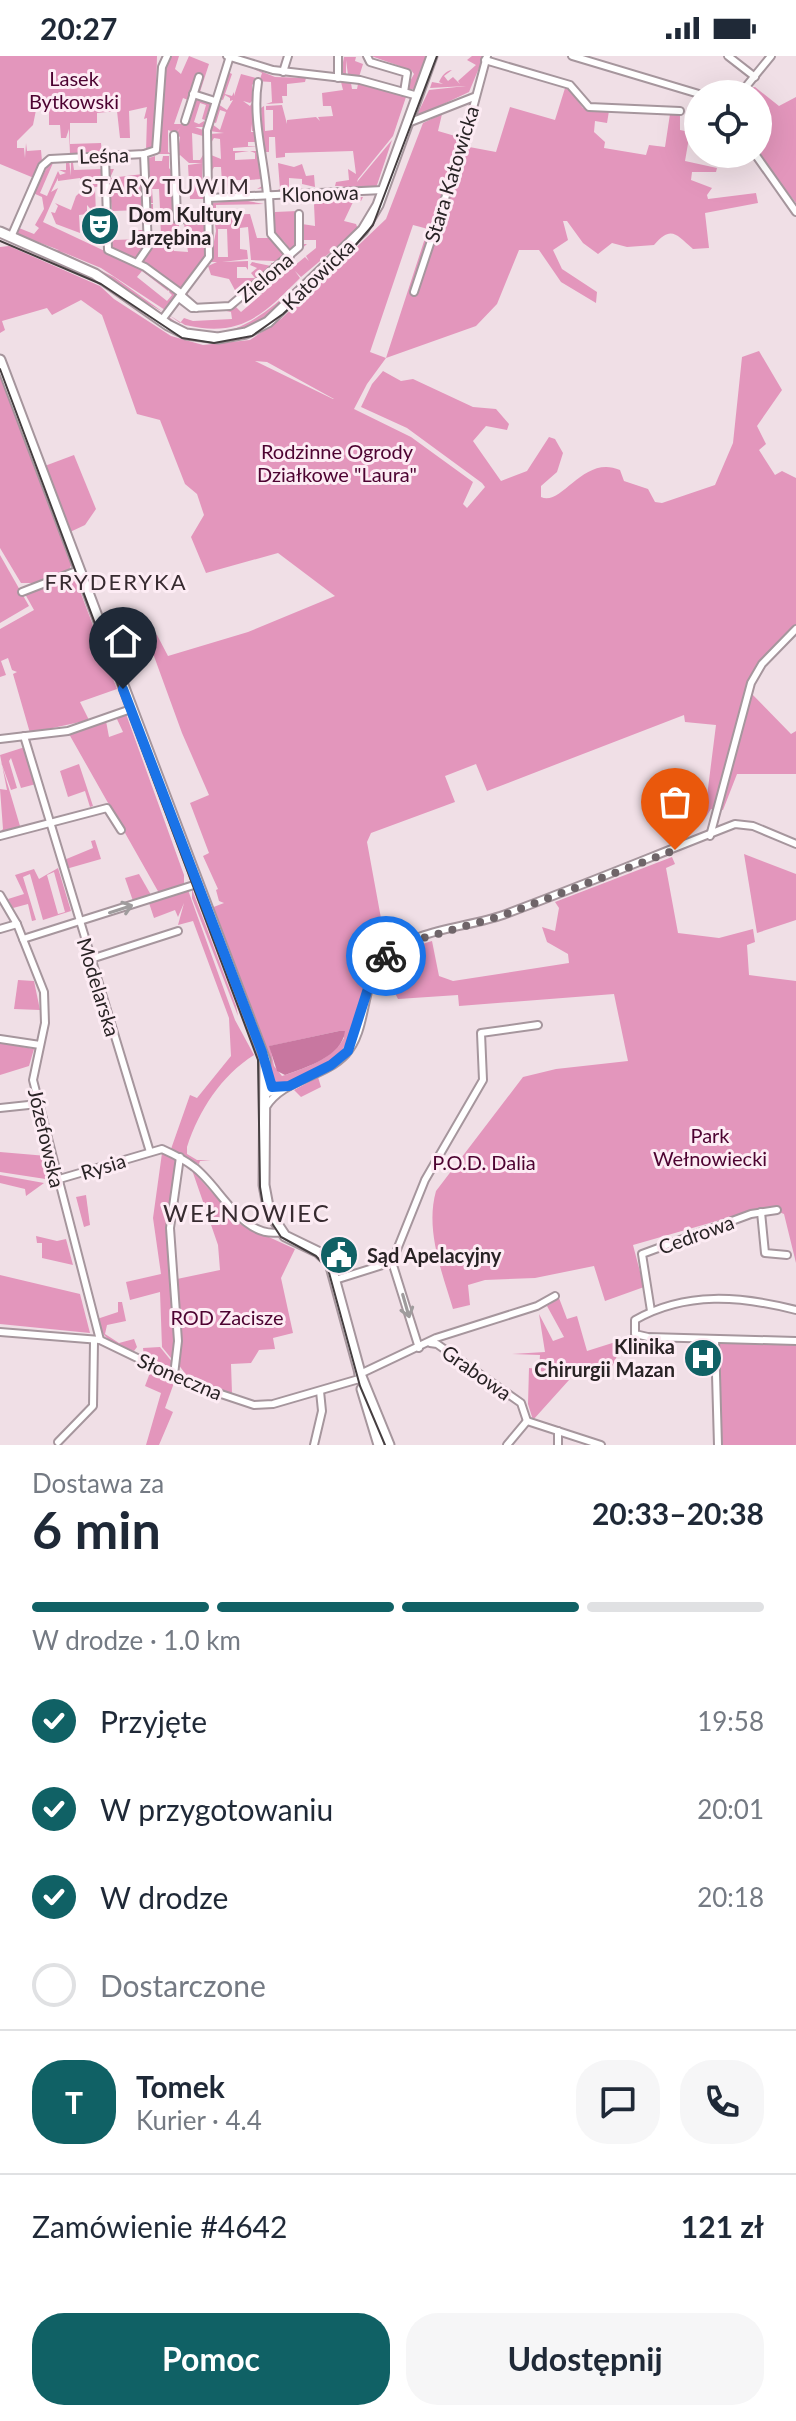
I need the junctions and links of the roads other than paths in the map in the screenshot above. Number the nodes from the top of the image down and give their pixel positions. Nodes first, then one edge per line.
1 (229, 56) edge
2 (288, 56) edge
3 (338, 56) edge
4 (367, 56) edge
5 (432, 56) edge
6 (572, 56) edge
7 (728, 56) edge
8 (771, 56) edge
9 (165, 58) edge
10 (486, 58) edge
11 (283, 72) junction
12 (199, 77) dead end
13 (755, 77) junction
14 (338, 78) junction
15 (752, 80) edge
16 (258, 82) dead end
17 (684, 90) edge
18 (404, 92) junction
19 (193, 94) junction
20 (418, 96) junction
21 (474, 97) junction
22 (215, 101) junction
23 (680, 111) dead end
24 (185, 121) dead end
25 (408, 123) junction
26 (174, 135) dead end
27 (144, 154) junction
28 (105, 156) junction
29 (765, 168) edge
30 (383, 190) junction
31 (268, 195) junction
32 (208, 198) junction
33 (796, 212) edge
34 (299, 214) dead end
35 (209, 220) junction
36 (0, 232) edge
37 (11, 237) junction
38 (290, 256) junction
39 (137, 263) junction
40 (414, 292) dead end
41 (181, 296) junction
42 (161, 321) junction
43 (0, 360) edge
44 (79, 570) junction
45 (22, 592) dead end
46 (796, 629) edge
47 (131, 709) junction
48 (24, 736) junction
49 (0, 739) edge
50 (713, 819) junction
51 (49, 823) junction
52 (121, 830) dead end
53 (718, 832) junction
54 (0, 836) edge
55 (710, 836) junction
56 (796, 844) edge
57 (197, 884) junction
58 (0, 895) edge
59 (79, 922) junction
60 (17, 924) junction
61 (0, 929) edge
62 (178, 931) dead end
63 (23, 939) junction
64 (91, 959) junction
65 (538, 1025) dead end
66 (0, 1039) edge
67 (40, 1045) junction
68 (35, 1089) junction
69 (272, 1093) junction
70 (26, 1104) junction
71 (38, 1104) junction
72 (0, 1108) edge
73 (150, 1152) junction
74 (180, 1157) junction
75 (56, 1180) junction
76 (777, 1210) dead end
77 (761, 1212) junction
78 (273, 1223) junction
79 (263, 1229) junction
80 (281, 1232) junction
81 (787, 1255) dead end
82 (392, 1262) junction
83 (335, 1280) junction
84 (555, 1296) dead end
85 (796, 1310) edge
86 (651, 1311) junction
87 (0, 1332) edge
88 (449, 1333) junction
89 (715, 1339) junction
90 (97, 1341) junction
91 (796, 1341) edge
92 (430, 1343) junction
93 (419, 1348) junction
94 (446, 1351) junction
95 (174, 1375) junction
96 (360, 1375) junction
97 (320, 1391) junction
98 (373, 1412) junction
99 (527, 1421) junction
100 (558, 1431) junction
101 (58, 1442) dead end
102 (314, 1445) edge
103 (379, 1445) edge
104 (389, 1445) edge
105 (507, 1445) edge
106 (558, 1445) edge
107 (601, 1445) edge
108 (718, 1445) edge

1 - 11 street
1 - 22 street
2 - 11 street
3 - 14 street
4 - 18 street
5 - 20 main road, Katowicka
6 - 17 street
7 - 13 street
8 - 13 street
9 - 27 street, Leśna
10 - 21 street, Stara Katowicka
10 - 23 street
11 - 14 street
12 - 19 street
13 - 15 street
14 - 18 street
16 - 31 street
18 - 20 street
19 - 22 street
19 - 24 street
20 - 25 main road, Katowicka
21 - 25 street
21 - 40 street, Stara Katowicka
22 - 32 street
25 - 30 main road, Katowicka
26 - 35 street
27 - 28 street, Leśna
27 - 39 street
28 - 37 street, Leśna
28 - 39 street, Zielona
29 - 33 street
30 - 31 street, Klonowa
30 - 42 main road, Katowicka
31 - 32 street, Klonowa
31 - 38 street
32 - 35 street
34 - 38 street, Zielona
35 - 41 street
36 - 37 main road, Katowicka
37 - 42 main road, Katowicka
38 - 41 street, Zielona
39 - 41 street, Zielona
41 - 42 street
43 - 44 main road
44 - 45 street
44 - 47 main road
46 - 50 street
47 - 48 street
47 - 57 main road
48 - 49 street
48 - 51 street, Modelarska
50 - 53 street
50 - 55 street
51 - 52 street
51 - 54 street
51 - 59 street, Modelarska
53 - 55 street
53 - 56 street
55 - 69 street
59 -> 57 street
57 - 69 main road
58 - 60 street, Józefowska
59 - 63 street
59 - 64 street, Modelarska
60 - 61 street
60 - 63 street, Józefowska
62 - 64 street
63 - 67 street, Józefowska
64 - 73 street, Modelarska
65 - 82 street
66 - 67 street
67 - 68 street, Józefowska
68 - 70 street
68 - 71 street, Józefowska
69 - 78 main road
70 - 71 street
70 - 72 street
71 - 75 street, Józefowska
73 - 74 street
73 - 75 street, Rysia
74 - 79 street
74 - 95 street
75 - 90 street, Józefowska
76 - 77 street, Cedrowa
77 - 81 street, Cedrowa
77 - 86 street, Cedrowa
78 - 79 street
78 - 80 main road
79 - 80 street
80 - 83 main road
82 - 83 street
82 -> 93 street
83 - 96 main road
84 - 88 street, Słoneczna
85 - 86 street
86 - 89 street
87 - 90 street, Słoneczna
88 - 92 street, Słoneczna
88 - 94 street
89 - 91 street
89 - 108 street
90 - 95 street, Słoneczna
90 - 101 street, Józefowska
92 - 93 street, Słoneczna
92 - 94 street, Grabowa
93 - 96 street, Słoneczna
94 - 99 street, Grabowa
95 - 97 street, Słoneczna
96 - 97 street, Słoneczna
96 - 98 main road
96 - 98 main road
97 - 102 street
98 - 103 main road
98 - 104 main road
99 - 100 street, Grabowa
99 - 105 street
100 - 106 street
100 - 107 street, Grabowa

